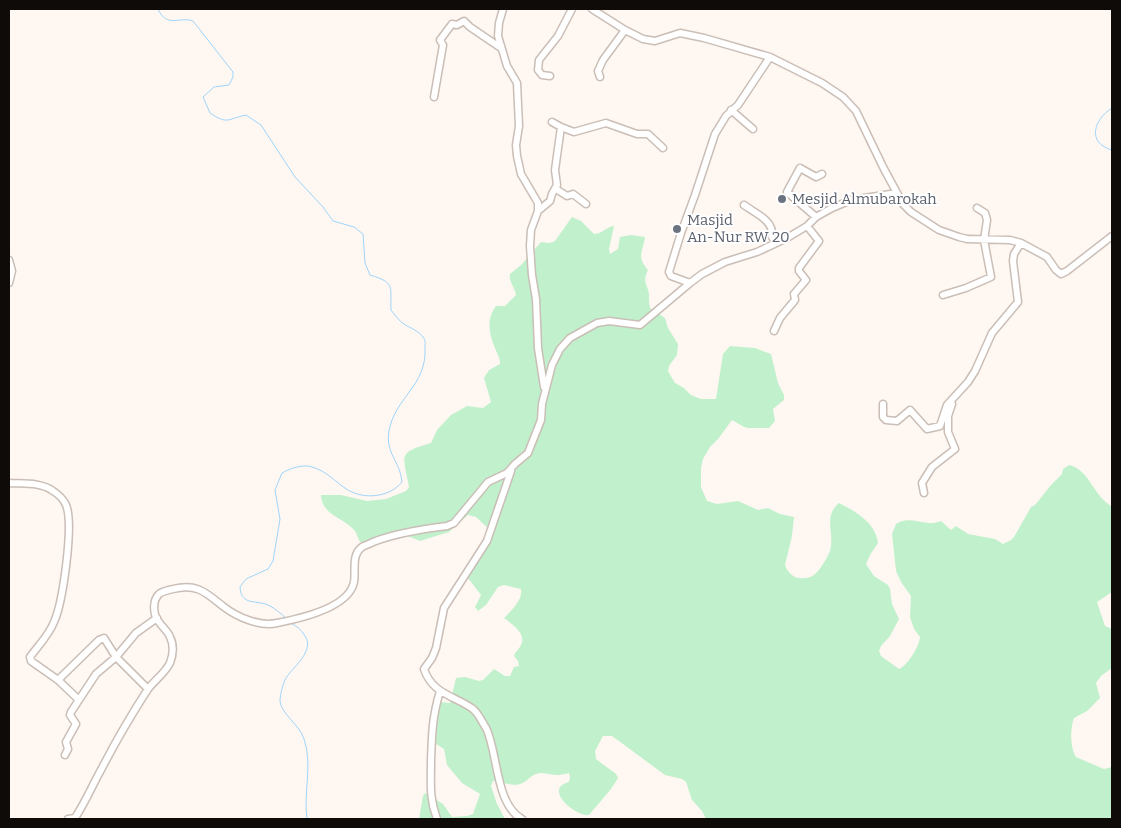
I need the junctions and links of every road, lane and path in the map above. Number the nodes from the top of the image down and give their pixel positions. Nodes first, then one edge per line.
1 (503, 9) edge
2 (572, 9) edge
3 (592, 9) edge
4 (625, 30) junction
5 (501, 48) junction
6 (770, 57) junction
7 (550, 76) dead end
8 (600, 78) dead end
9 (434, 97) dead end
10 (731, 110) junction
11 (552, 122) dead end
12 (561, 127) junction
13 (753, 129) dead end
14 (663, 148) dead end
15 (822, 174) dead end
16 (556, 188) junction
17 (897, 193) junction
18 (586, 204) dead end
19 (744, 205) dead end
20 (977, 208) dead end
21 (538, 211) junction
22 (816, 217) junction
23 (807, 226) junction
24 (1112, 236) edge
25 (984, 240) junction
26 (776, 243) junction
27 (1021, 243) junction
28 (9, 260) edge
29 (9, 283) edge
30 (690, 283) junction
31 (943, 295) dead end
32 (774, 331) dead end
33 (545, 391) junction
34 (954, 396) junction
35 (883, 404) dead end
36 (512, 467) junction
37 (9, 483) edge
38 (924, 493) dead end
39 (157, 618) junction
40 (116, 657) junction
41 (58, 680) junction
42 (148, 689) junction
43 (440, 692) junction
44 (79, 700) junction
45 (65, 755) dead end
46 (73, 819) edge
47 (437, 819) edge
48 (522, 819) edge

1 - 5 street
2 - 7 street
3 - 4 street
4 - 6 street
4 - 8 street
5 - 9 street
5 - 21 street
6 - 10 street
6 - 17 street
10 - 13 street
10 - 30 street
11 - 12 street
12 - 14 street
12 - 16 street
15 - 22 street
16 - 18 street
16 - 21 street
17 - 22 street
17 - 25 street
19 - 26 street
20 - 25 street
21 - 33 street
22 - 23 street
23 - 26 street
23 - 32 street
24 - 27 street
25 - 27 street
25 - 31 street
26 - 30 street
27 - 34 street
28 - 29 street
30 - 33 street
33 - 36 street
34 - 35 street
34 - 38 street
36 - 39 street
36 - 43 street
37 - 41 street
39 - 40 street
39 - 42 street
40 - 41 street
40 - 42 street
40 - 44 street
41 - 44 street
42 - 46 street
43 - 47 street
43 - 48 street
44 - 45 street

